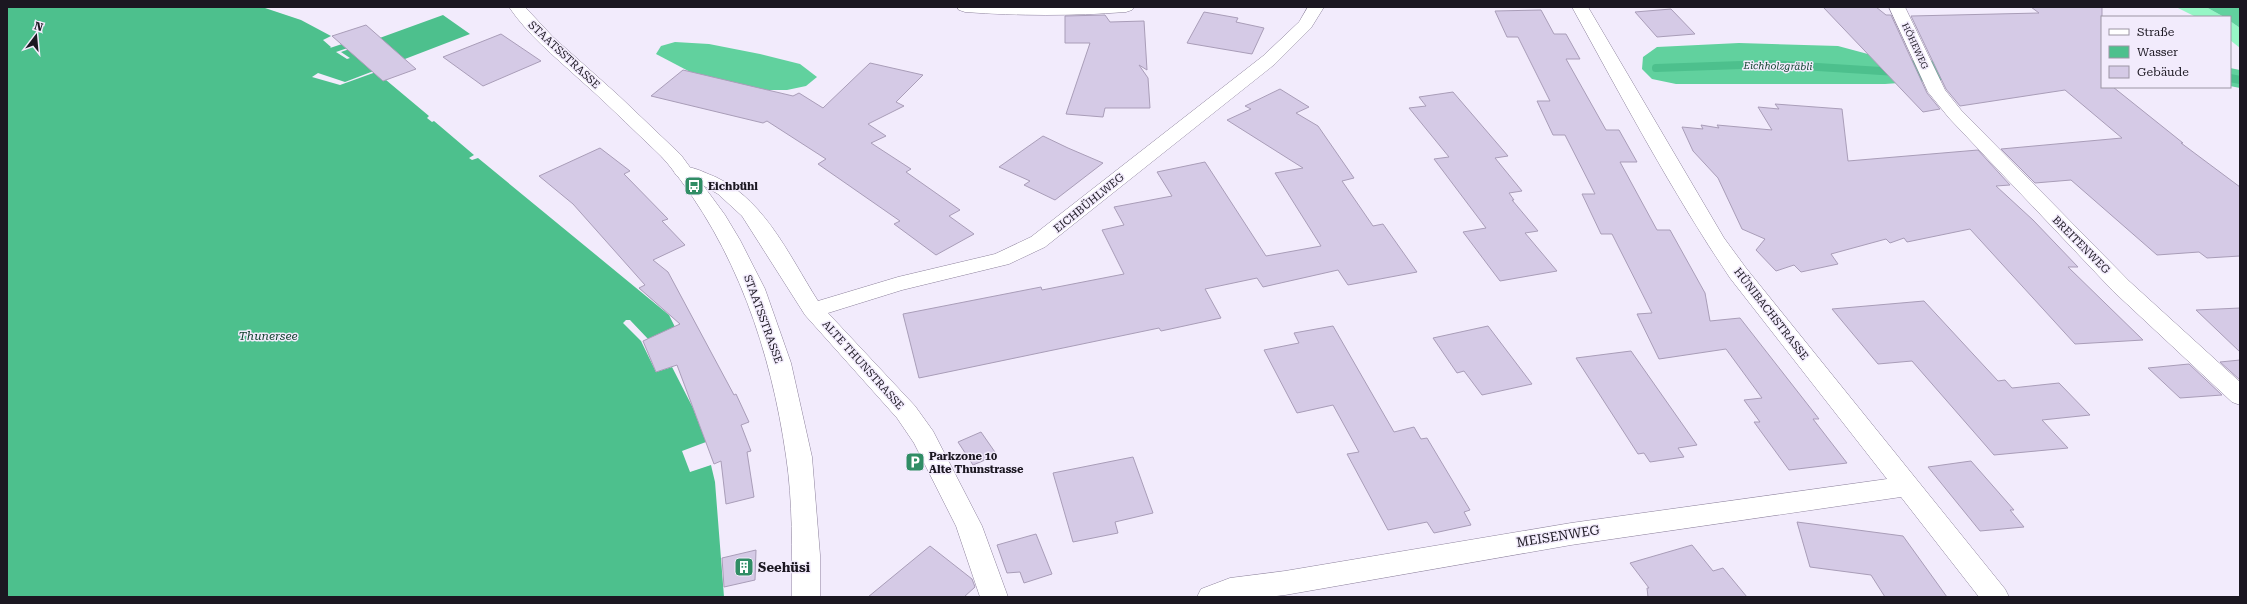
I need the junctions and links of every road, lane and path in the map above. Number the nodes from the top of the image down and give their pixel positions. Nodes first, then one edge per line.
1 (517, 7) edge
2 (965, 7) edge
3 (1126, 7) edge
4 (1316, 7) edge
5 (1580, 7) edge
6 (1897, 7) edge
7 (1933, 84) joint
8 (684, 172) junction
9 (813, 310) junction
10 (2240, 396) edge
11 (1907, 486) junction
12 (806, 597) edge
13 (994, 597) edge
14 (1211, 597) edge
15 (1995, 597) edge

1 - 8 street, STAATSSTRASSE
2 - 3 street
4 - 9 street, EICHBÜHLWEG
5 - 11 street, HÜNIBACHSTRASSE
6 - 7 street, HÖHEWEG
7 - 10 street, BREITENWEG
8 - 9 street, ALTE THUNSTRASSE
8 - 12 street, STAATSSTRASSE
9 - 13 street, ALTE THUNSTRASSE
11 - 14 street, MEISENWEG
11 - 15 street, HÜNIBACHSTRASSE

